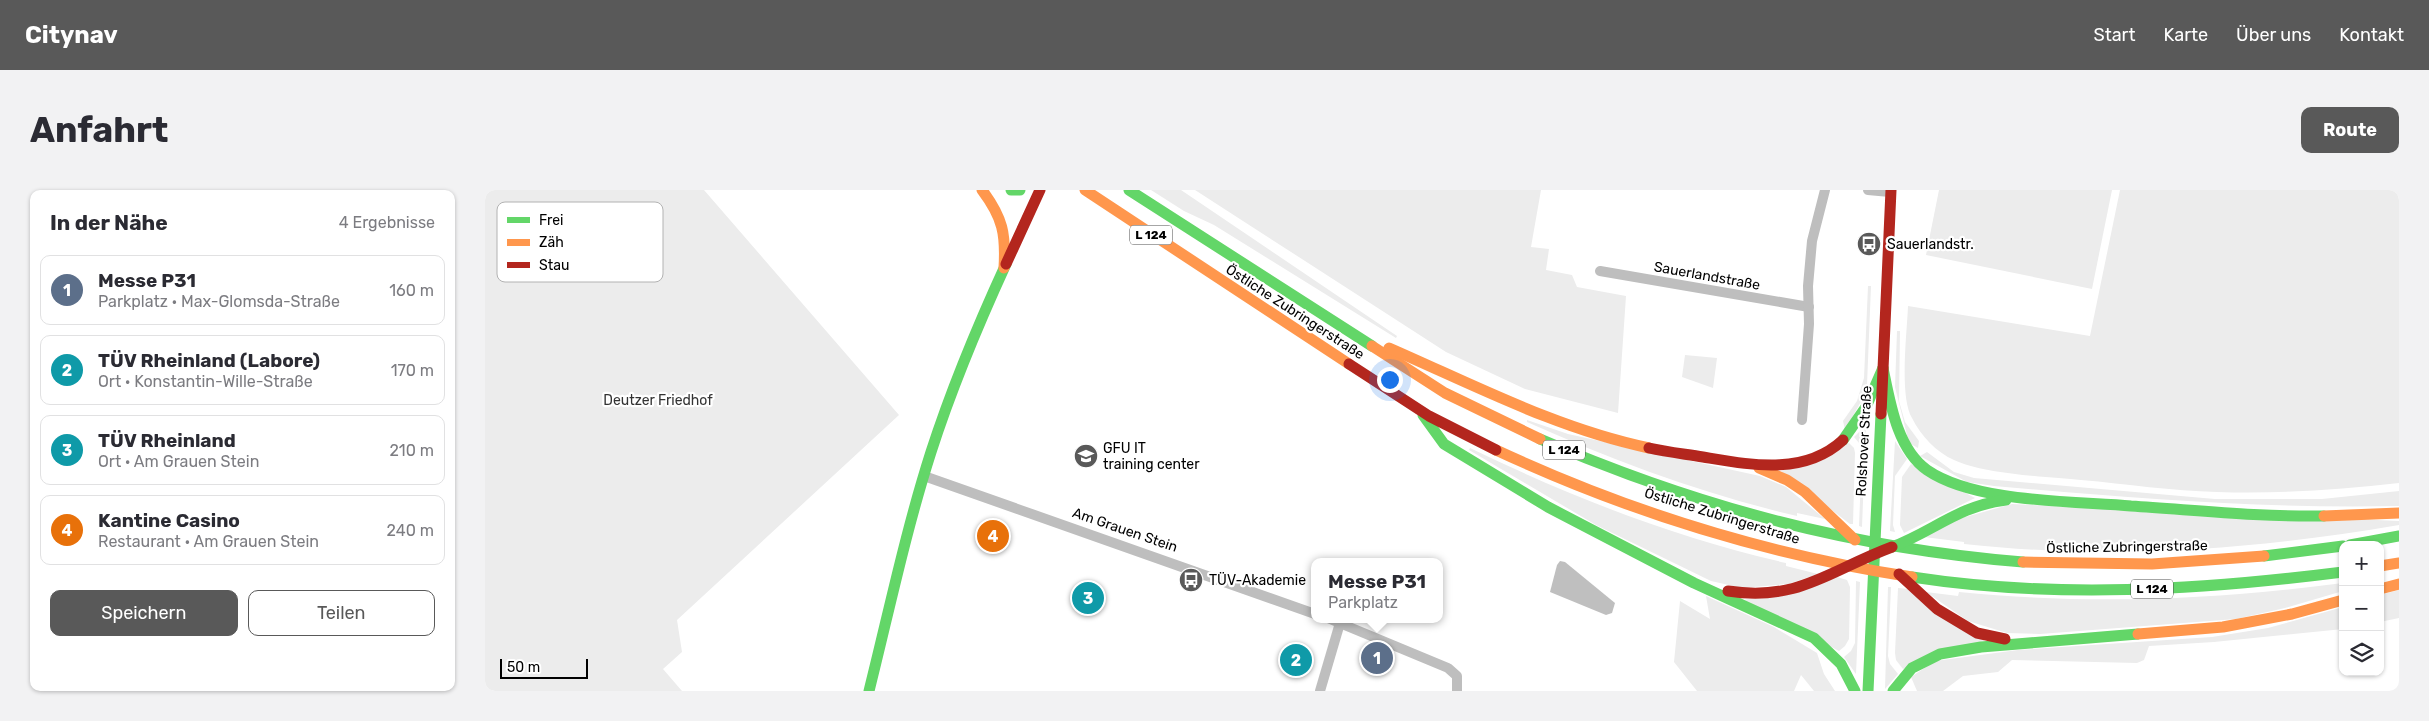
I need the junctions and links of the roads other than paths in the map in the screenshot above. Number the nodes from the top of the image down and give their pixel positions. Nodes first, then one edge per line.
1 (982, 190) edge
2 (1011, 190) edge
3 (1020, 190) edge
4 (1040, 190) edge
5 (1085, 190) edge
6 (1129, 190) edge
7 (1825, 190) edge
8 (1868, 190) edge
9 (1891, 191) edge
10 (1004, 268) junction
11 (1600, 271) dead end
12 (1809, 307) junction
13 (1351, 332) junction
14 (1883, 368) junction
15 (1416, 406) junction
16 (1802, 420) dead end
17 (1755, 466) junction
18 (924, 476) junction
19 (2039, 498) junction
20 (2399, 514) edge
21 (2399, 536) edge
22 (2372, 541) edge
23 (2339, 546) edge
24 (1874, 554) junction
25 (2399, 563) edge
26 (2384, 565) edge
27 (2339, 572) edge
28 (1694, 583) junction
29 (2399, 584) edge
30 (2384, 589) edge
31 (2339, 601) edge
32 (1311, 613) edge
33 (1340, 623) joint
34 (2040, 642) junction
35 (869, 691) edge
36 (1320, 691) edge
37 (1457, 691) edge
38 (1855, 691) edge
39 (1868, 691) edge
40 (1893, 691) edge

1 - 10 main road
2 - 3 main road
4 - 10 main road
5 - 15 main road, Östliche Zubringerstraße / L 124
6 - 13 main road, Östliche Zubringerstraße / L 124
7 - 12 street
8 - 9 street, Rolshover Straße
9 - 14 main road, Rolshover Straße
10 - 18 main road
11 - 12 street, Sauerlandstraße
12 - 16 street
13 - 17 main road
13 - 23 main road, Östliche Zubringerstraße / L 124
14 - 17 main road
14 - 19 main road
14 - 24 main road, Rolshover Straße
15 - 27 main road, Östliche Zubringerstraße / L 124
15 - 28 main road
17 - 24 main road
18 - 32 street, Am Grauen Stein
18 - 35 main road
19 - 20 main road
19 - 24 main road
21 - 22 main road
24 - 28 main road
24 - 34 main road
24 - 39 main road, Rolshover Straße
25 - 26 main road
28 - 38 main road
29 - 30 main road
31 - 34 main road
33 - 36 street
33 - 37 street
34 - 40 main road

